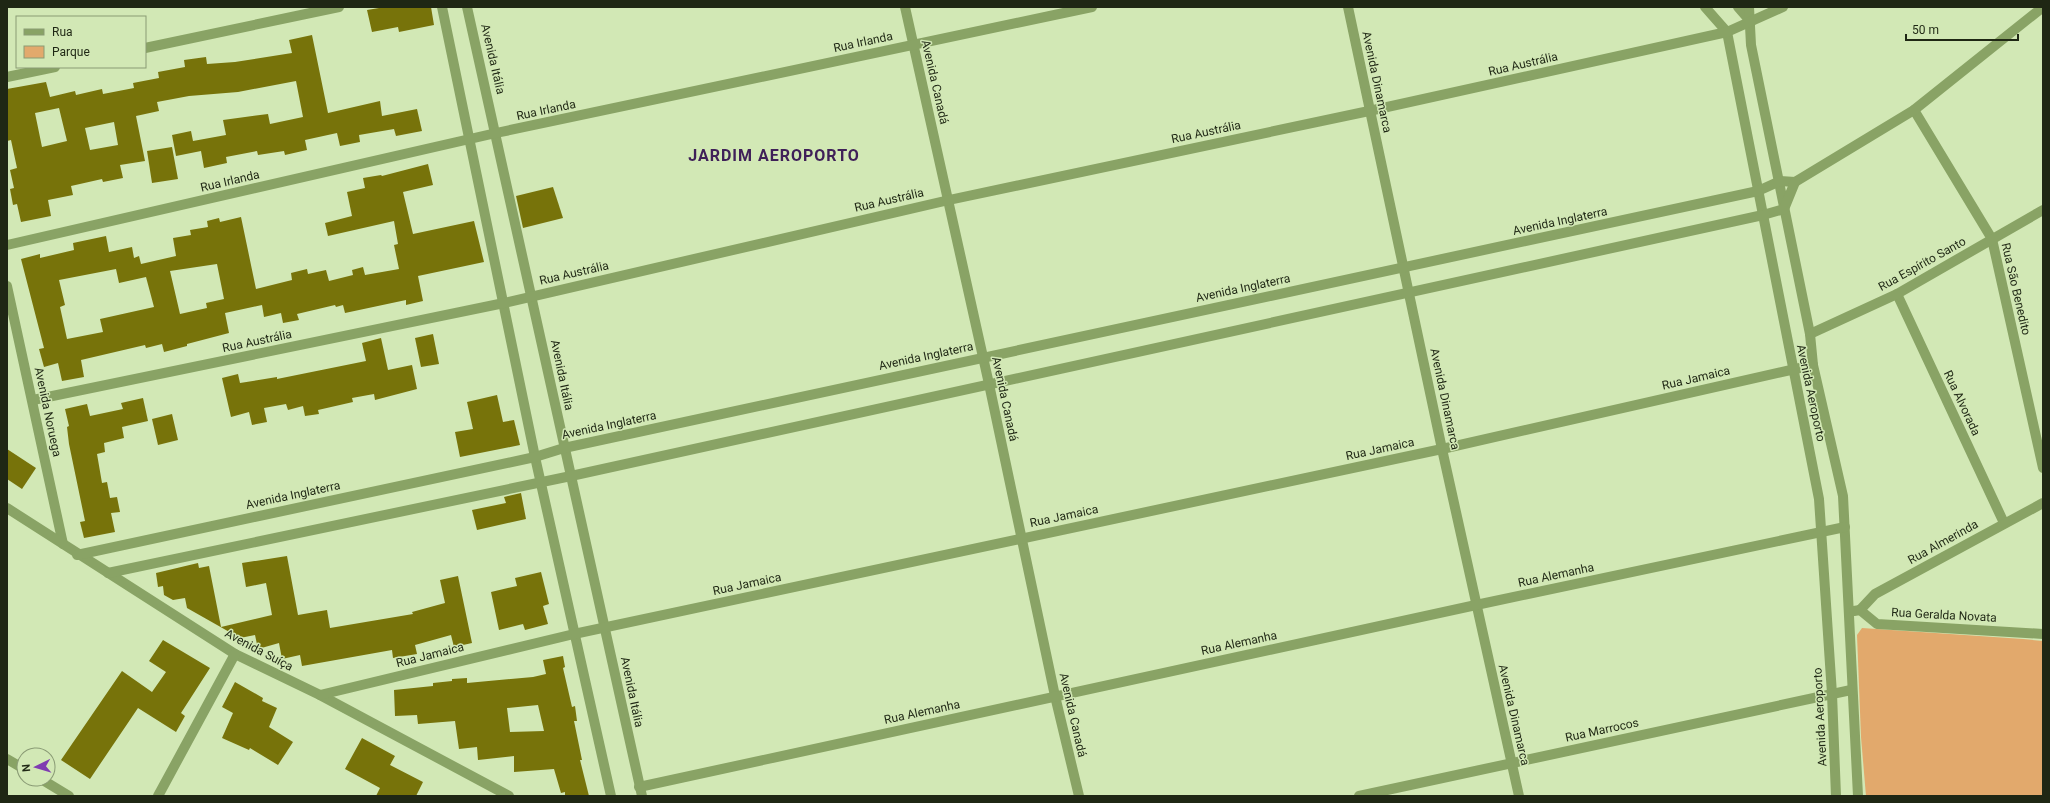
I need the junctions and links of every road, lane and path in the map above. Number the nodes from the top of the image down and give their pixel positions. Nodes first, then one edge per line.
1 (339, 7) edge
2 (442, 7) edge
3 (467, 7) edge
4 (905, 7) edge
5 (1092, 7) edge
6 (1348, 7) edge
7 (1705, 7) edge
8 (1738, 7) edge
9 (1749, 7) edge
10 (1783, 7) edge
11 (2043, 7) edge
12 (1751, 22) junction
13 (1727, 32) junction
14 (913, 44) junction
15 (146, 48) edge
16 (50, 68) edge
17 (7, 77) edge
18 (1914, 110) junction
19 (1369, 111) junction
20 (496, 133) junction
21 (470, 140) junction
22 (1780, 181) junction
23 (1795, 182) junction
24 (1758, 191) junction
25 (949, 200) junction
26 (1784, 209) junction
27 (2043, 210) edge
28 (1763, 215) junction
29 (1992, 239) junction
30 (7, 245) edge
31 (1404, 268) junction
32 (7, 286) edge
33 (1410, 292) junction
34 (1897, 294) junction
35 (532, 296) junction
36 (504, 303) junction
37 (1810, 334) junction
38 (983, 357) junction
39 (1813, 365) junction
40 (1792, 370) junction
41 (989, 384) junction
42 (33, 400) junction
43 (564, 448) junction
44 (1442, 449) junction
45 (535, 457) junction
46 (2043, 468) edge
47 (571, 476) junction
48 (542, 483) junction
49 (2043, 503) edge
50 (7, 508) edge
51 (2004, 523) junction
52 (1845, 527) junction
53 (1822, 532) junction
54 (1021, 538) junction
55 (63, 544) junction
56 (77, 555) junction
57 (108, 573) junction
58 (1476, 605) junction
59 (1860, 610) junction
60 (1848, 612) junction
61 (604, 628) junction
62 (574, 634) junction
63 (2043, 634) edge
64 (235, 654) junction
65 (1851, 690) junction
66 (1832, 694) junction
67 (320, 696) junction
68 (1055, 696) junction
69 (7, 759) edge
70 (1512, 763) junction
71 (16, 764) edge
72 (54, 787) edge
73 (640, 792) edge
74 (69, 796) edge
75 (158, 796) edge
76 (509, 796) edge
77 (611, 796) edge
78 (1078, 796) edge
79 (1359, 796) edge
80 (1519, 796) edge
81 (1836, 796) edge
82 (1858, 796) edge

1 - 15 street
2 - 21 street
3 - 20 street, Avenida Itália
4 - 14 street, Avenida Canadá
5 - 14 street, Rua Irlanda
6 - 19 street, Avenida Dinamarca
7 - 13 street
8 - 12 street
9 - 12 street, Avenida Aeroporto
10 - 12 street, Rua Austrália
11 - 18 street
12 - 13 street, Rua Austrália
12 - 22 street, Avenida Aeroporto
13 - 19 street, Rua Austrália
13 - 24 street, Avenida Aeroporto
14 - 20 street, Rua Irlanda
14 - 25 street, Avenida Canadá
16 - 17 street
18 - 23 street
18 - 29 street, Rua São Benedito
19 - 25 street, Rua Austrália
19 - 31 street, Avenida Dinamarca
20 - 21 street, Rua Irlanda
20 - 35 street, Avenida Itália
21 - 30 street, Rua Irlanda
21 - 36 street
22 - 23 street
22 - 24 street, Avenida Inglaterra
22 - 26 street, Avenida Aeroporto
23 - 26 street
24 - 28 street, Avenida Aeroporto
24 - 31 street, Avenida Inglaterra
25 - 35 street, Rua Austrália
25 - 38 street, Avenida Canadá
26 - 28 street
26 - 37 street, Avenida Aeroporto
27 - 29 street, Rua Espírito Santo
28 - 33 street
28 - 40 street, Avenida Aeroporto
29 - 34 street, Rua Espírito Santo
29 - 46 street, Rua São Benedito
31 - 33 street, Avenida Dinamarca
31 - 38 street, Avenida Inglaterra
32 - 42 street, Avenida Noruega
33 - 41 street
33 - 44 street, Avenida Dinamarca
34 - 37 street, Rua Espírito Santo
34 - 51 street, Rua Alvorada
35 - 36 street, Rua Austrália
35 - 43 street, Avenida Itália
36 - 42 street, Rua Austrália
36 - 45 street
37 - 39 street, Avenida Aeroporto
38 - 41 street, Avenida Canadá
38 - 43 street, Avenida Inglaterra
39 - 40 street, Rua Jamaica
39 - 52 street, Avenida Aeroporto
40 - 44 street, Rua Jamaica
40 - 53 street, Avenida Aeroporto
41 - 47 street
41 - 54 street, Avenida Canadá
42 - 55 street, Avenida Noruega
43 - 45 street, Avenida Inglaterra
43 - 47 street, Avenida Itália
44 - 54 street, Rua Jamaica
44 - 58 street, Avenida Dinamarca
45 - 48 street
45 - 56 street, Avenida Inglaterra
47 - 48 street
47 - 61 street, Avenida Itália
48 - 57 street
48 - 62 street
49 - 51 street, Rua Almerinda
50 - 55 street, Avenida Suíça
51 - 59 street, Rua Almerinda
52 - 53 street, Rua Alemanha
52 - 60 street, Avenida Aeroporto
53 - 58 street, Rua Alemanha
53 - 66 street, Avenida Aeroporto
54 - 61 street, Rua Jamaica
54 - 68 street, Avenida Canadá
55 - 56 street, Avenida Suíça
56 - 57 street, Avenida Suíça
57 - 64 street, Avenida Suíça
58 - 68 street, Rua Alemanha
58 - 70 street, Avenida Dinamarca
59 - 60 street
59 - 63 street, Rua Geralda Novata
60 - 65 street, Avenida Aeroporto
61 - 62 street, Rua Jamaica
61 - 73 street, Avenida Itália
62 - 67 street, Rua Jamaica
62 - 77 street
64 - 67 street, Avenida Suíça
64 - 75 street
65 - 66 street, Rua Marrocos
65 - 82 street, Avenida Aeroporto
66 - 70 street, Rua Marrocos
66 - 81 street, Avenida Aeroporto
67 - 76 street, Avenida Suíça
68 - 73 street, Rua Alemanha
68 - 78 street, Avenida Canadá
69 - 71 street
70 - 79 street, Rua Marrocos
70 - 80 street, Avenida Dinamarca
72 - 74 street

